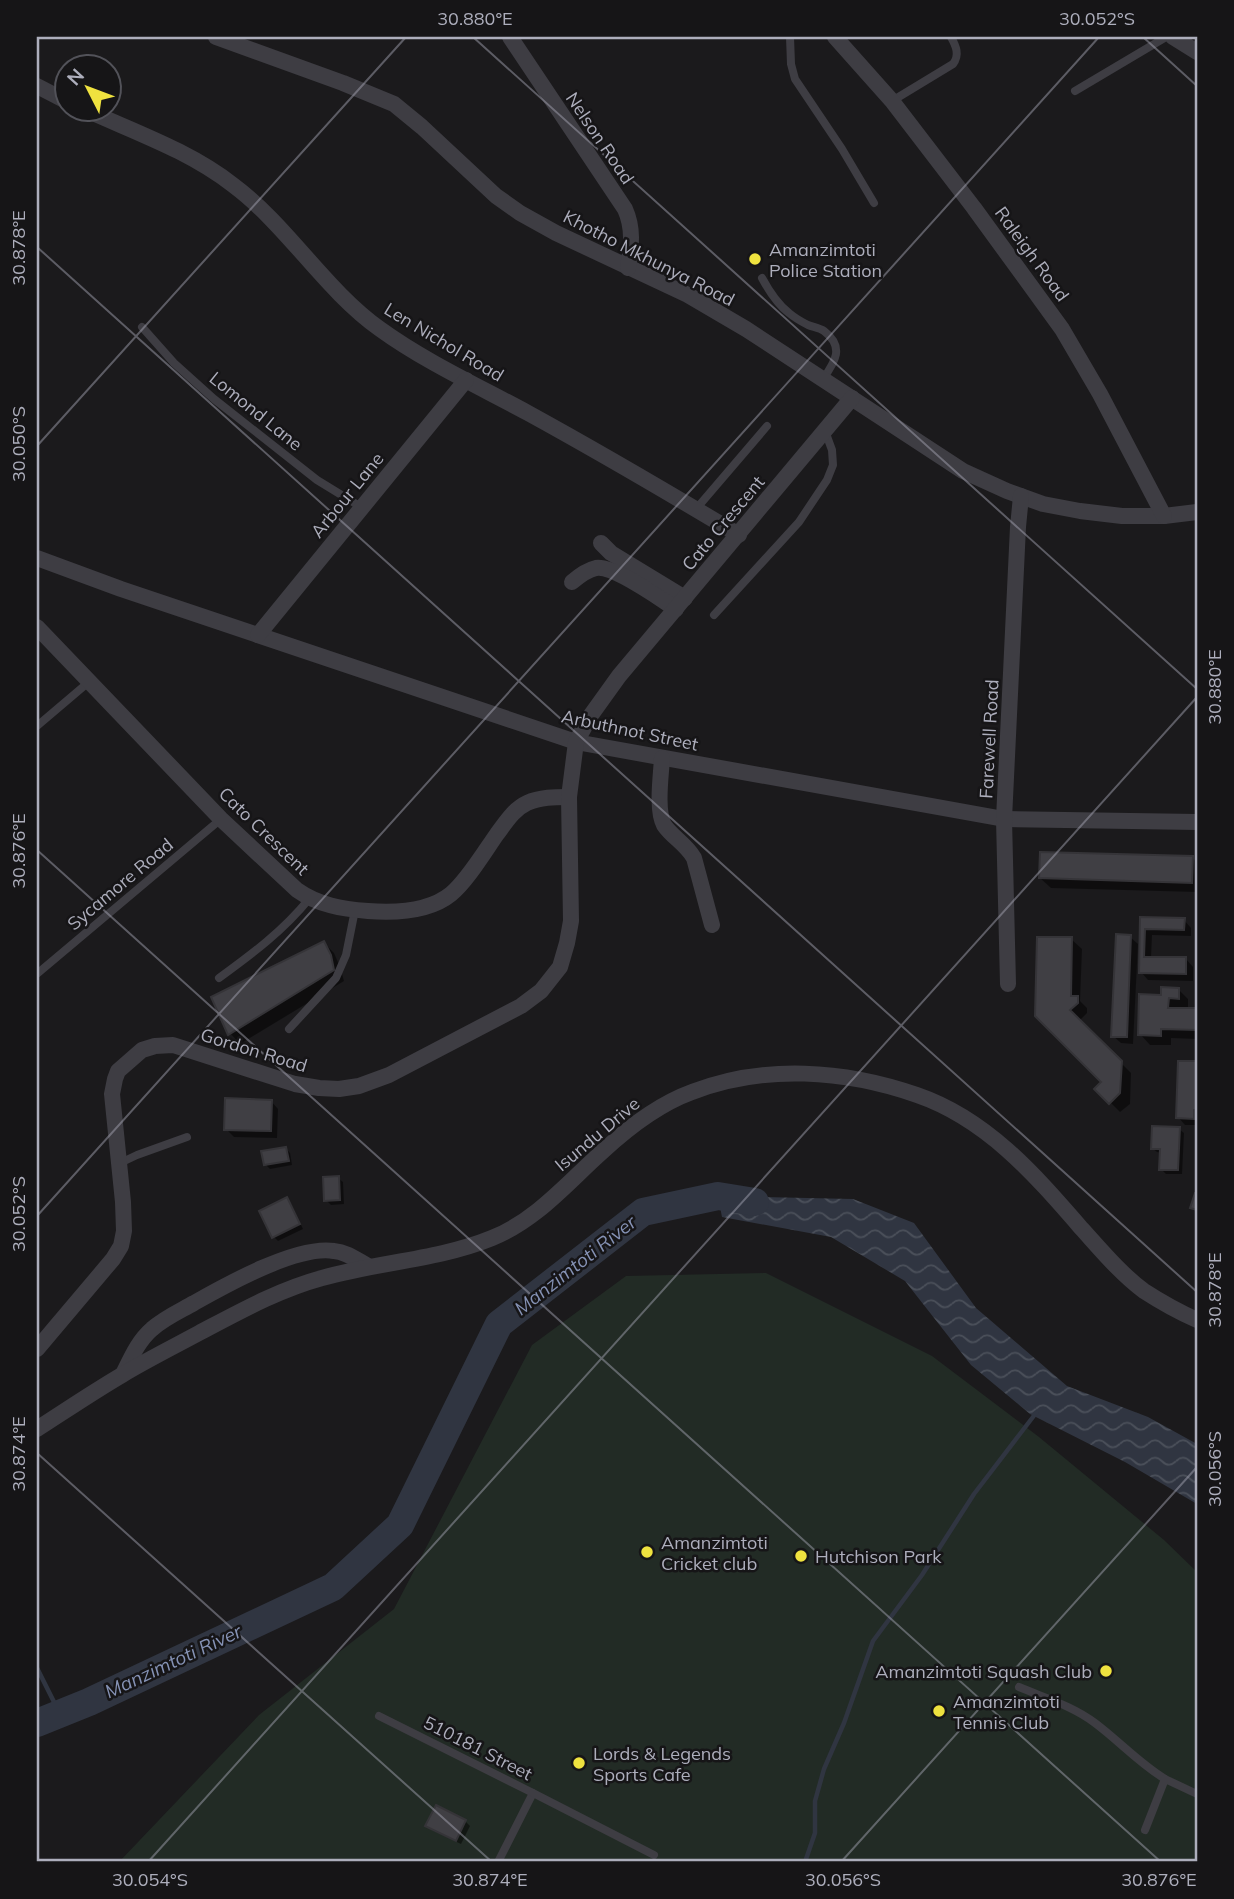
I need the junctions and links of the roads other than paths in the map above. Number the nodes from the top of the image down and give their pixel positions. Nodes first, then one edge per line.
1 (216, 37) edge
2 (510, 37) edge
3 (790, 37) edge
4 (835, 37) edge
5 (951, 37) edge
6 (1166, 37) edge
7 (1173, 37) edge
8 (1197, 52) edge
9 (1075, 91) dead end
10 (892, 101) junction
11 (116, 122) edge
12 (874, 203) dead end
13 (628, 268) junction
14 (762, 278) dead end
15 (142, 327) dead end
16 (823, 379) junction
17 (466, 380) junction
18 (852, 398) junction
19 (767, 426) dead end
20 (825, 431) junction
21 (1021, 496) junction
22 (361, 507) junction
23 (696, 509) junction
24 (1197, 512) edge
25 (1164, 516) junction
26 (739, 535) junction
27 (601, 543) dead end
28 (37, 558) edge
29 (572, 582) dead end
30 (681, 604) junction
31 (714, 615) dead end
32 (37, 626) edge
33 (258, 635) junction
34 (90, 681) junction
35 (37, 726) edge
36 (576, 742) junction
37 (662, 758) junction
38 (569, 797) junction
39 (221, 819) junction
40 (1004, 819) junction
41 (1197, 822) edge
42 (309, 899) junction
43 (355, 910) junction
44 (712, 925) dead end
45 (38, 974) edge
46 (219, 978) dead end
47 (1008, 984) dead end
48 (289, 1029) dead end
49 (187, 1137) dead end
50 (118, 1164) junction
51 (368, 1266) junction
52 (1197, 1320) edge
53 (37, 1349) edge
54 (123, 1374) junction
55 (37, 1429) edge
56 (1019, 1687) dead end
57 (379, 1716) dead end
58 (1164, 1779) junction
59 (533, 1793) junction
60 (1197, 1794) edge
61 (1145, 1830) dead end
62 (654, 1854) dead end
63 (502, 1861) edge

1 - 13 street, Khotho Mkhunya Road
2 - 13 street, Nelson Road
3 - 12 lane
4 - 10 street, Raleigh Road
5 - 10 lane
6 - 9 lane
7 - 8 street
10 - 25 street, Raleigh Road
11 - 17 street, Len Nichol Road
13 - 16 street, Khotho Mkhunya Road
14 - 16 lane
15 - 22 lane, Lomond Lane
16 - 18 street, Khotho Mkhunya Road
17 - 22 street, Arbour Lane
17 - 23 street, Len Nichol Road
18 - 20 street, Cato Crescent
18 - 21 street, Khotho Mkhunya Road
19 - 23 lane
20 - 26 street, Cato Crescent
20 - 31 lane
21 - 25 street, Khotho Mkhunya Road
21 - 40 street, Farewell Road
22 - 33 street, Arbour Lane
23 - 26 street, Len Nichol Road
24 - 25 street, Khotho Mkhunya Road
26 - 30 street, Cato Crescent
27 - 30 street
28 - 33 street, Arbuthnot Street
29 - 30 street
30 - 36 street, Cato Crescent
32 - 34 street, Cato Crescent
33 - 36 street, Arbuthnot Street
34 - 35 lane
34 - 39 street, Cato Crescent
36 - 37 street, Arbuthnot Street
36 - 38 street, Gordon Road
37 - 40 street, Arbuthnot Street
37 - 44 street
38 - 43 street, Cato Crescent
38 - 50 street, Gordon Road
39 - 42 street, Cato Crescent
39 - 45 lane, Sycamore Road
40 - 41 street, Arbuthnot Street
40 - 47 street, Farewell Road
42 - 43 street, Cato Crescent
42 - 46 lane
43 - 48 lane
49 - 50 lane
50 - 53 street, Gordon Road
51 - 52 street, Isundu Drive
51 - 54 street, Isundu Drive
51 - 54 street, Isundu Drive
54 - 55 street, Isundu Drive
56 - 58 lane
57 - 59 lane, 510181 Street
58 - 60 lane
58 - 61 lane
59 - 62 lane
59 - 63 lane, 510181 Street

